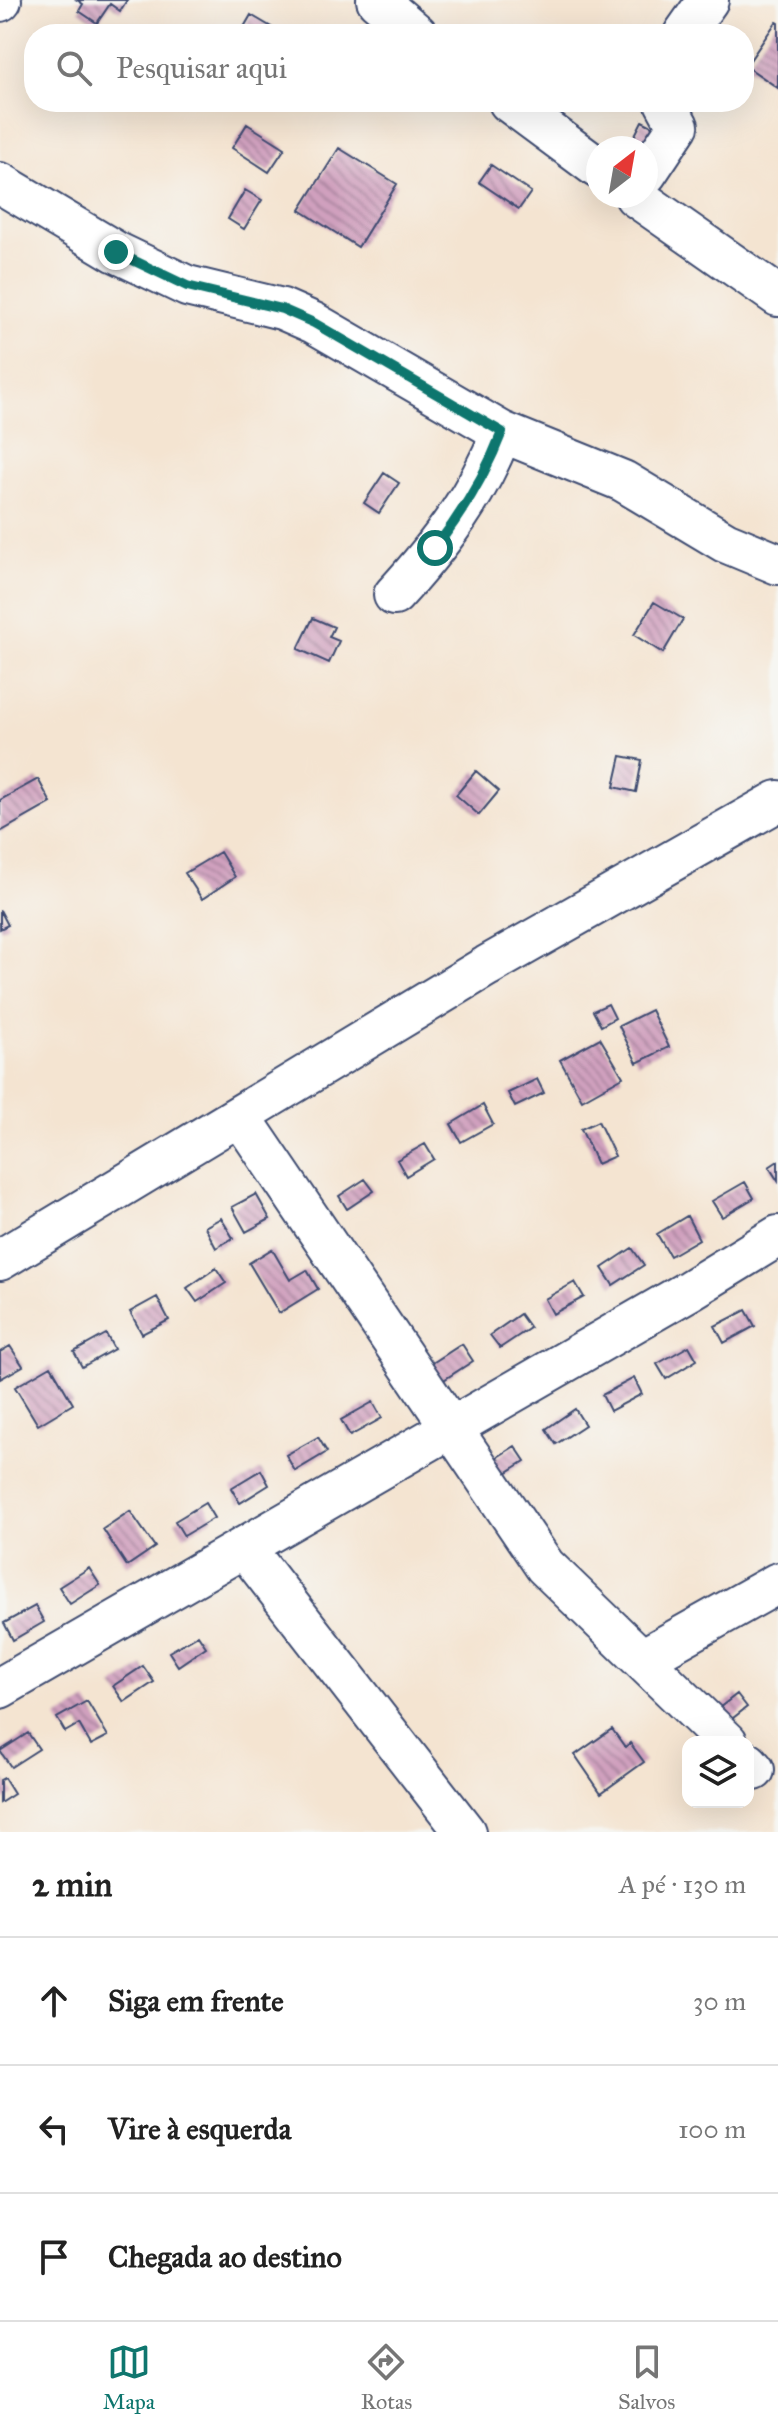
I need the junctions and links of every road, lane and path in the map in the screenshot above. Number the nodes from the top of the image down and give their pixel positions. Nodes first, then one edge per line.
1 (377, 0) edge
2 (708, 0) edge
3 (405, 24) edge
4 (691, 24) edge
5 (522, 112) edge
6 (670, 112) edge
7 (658, 156) edge
8 (586, 159) edge
9 (0, 183) edge
10 (652, 208) edge
11 (778, 296) edge
12 (502, 432) junction
13 (778, 564) edge
14 (394, 595) dead end
15 (778, 801) edge
16 (240, 1116) junction
17 (778, 1236) edge
18 (0, 1260) edge
19 (452, 1427) junction
20 (244, 1547) junction
21 (778, 1583) edge
22 (644, 1658) junction
23 (0, 1688) edge
24 (721, 1736) edge
25 (465, 1832) edge

1 - 3 street
2 - 4 street
5 - 8 street
6 - 7 street
9 - 12 street
10 - 11 street
12 - 13 street
12 - 14 street
15 - 16 street
16 - 18 street
16 - 19 street
17 - 19 street
19 - 20 street
19 - 22 street
20 - 23 street
20 - 25 street
21 - 22 street
22 - 24 street

